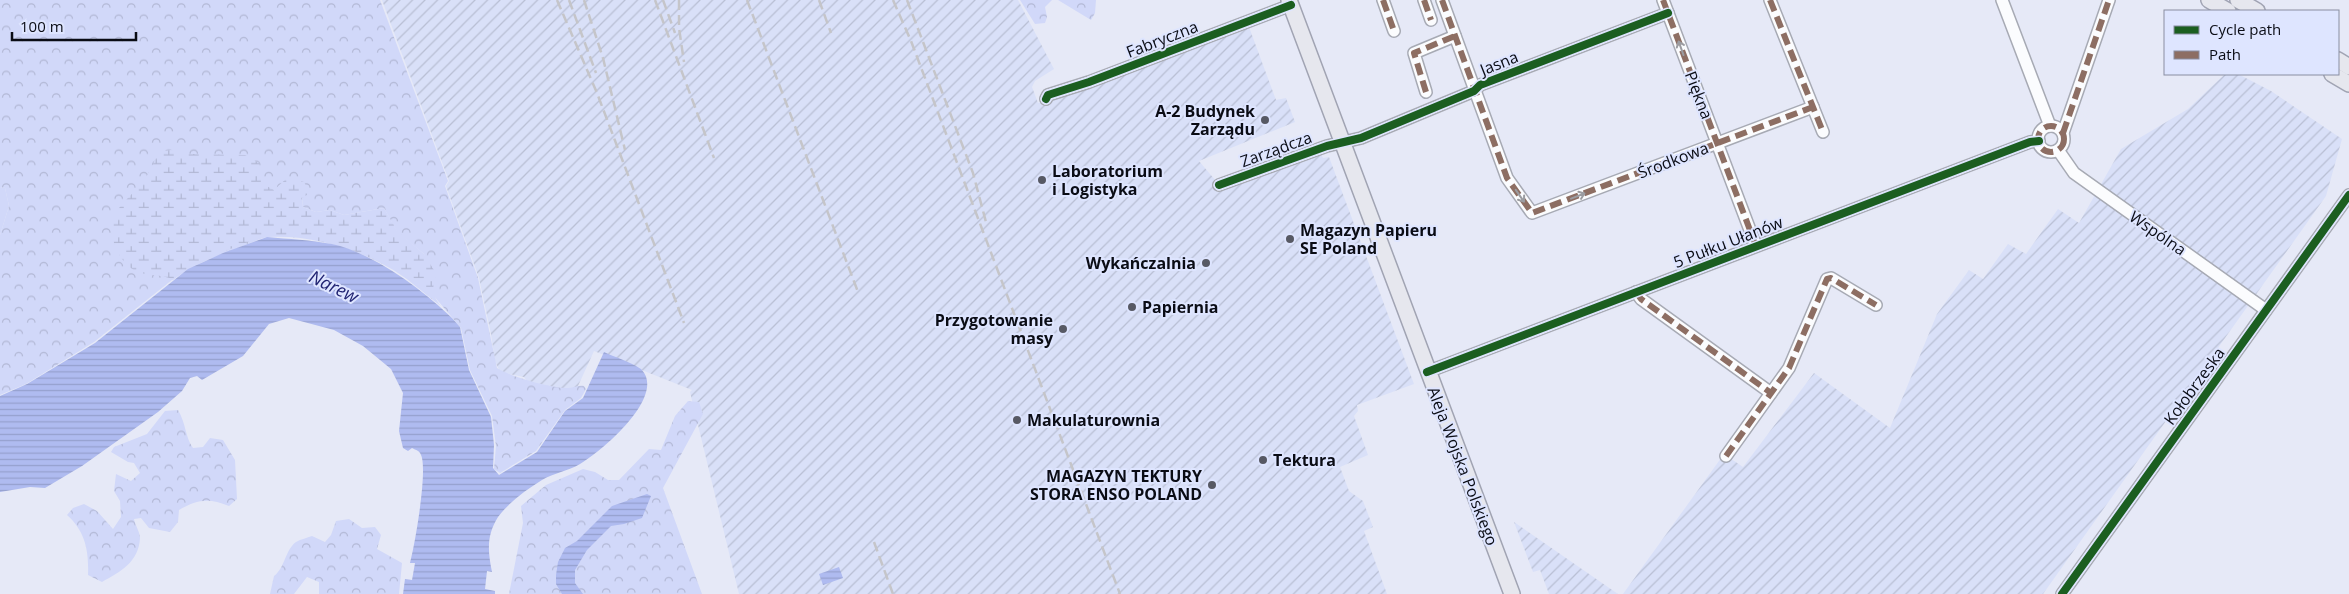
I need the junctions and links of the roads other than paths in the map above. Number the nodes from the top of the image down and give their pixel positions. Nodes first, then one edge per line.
1 (1383, 0) edge
2 (1424, 0) edge
3 (1442, 0) edge
4 (1663, 0) edge
5 (1770, 0) edge
6 (2002, 0) edge
7 (2109, 0) edge
8 (2209, 0) edge
9 (2238, 0) edge
10 (1290, 2) edge
11 (2226, 10) edge
12 (2255, 10) edge
13 (1668, 13) junction
14 (1431, 20) dead end
15 (1394, 31) dead end
16 (1454, 36) junction
17 (2334, 75) edge
18 (2349, 84) edge
19 (1474, 91) junction
20 (1426, 92) dead end
21 (1046, 99) dead end
22 (1813, 107) junction
23 (2050, 126) junction
24 (1823, 132) dead end
25 (2063, 133) junction
26 (2038, 141) junction
27 (1343, 143) junction
28 (1717, 143) junction
29 (2058, 150) junction
30 (1219, 185) dead end
31 (2349, 195) edge
32 (1756, 246) junction
33 (1636, 292) junction
34 (1876, 305) dead end
35 (2266, 310) junction
36 (1428, 372) junction
37 (1771, 392) junction
38 (1726, 456) dead end
39 (1512, 594) edge
40 (2062, 594) edge

1 - 15 street
2 - 14 street
3 - 16 street
4 - 13 street, Piękna
5 - 22 street
6 - 23 street
7 - 25 street
8 - 11 main road
9 - 12 main road
10 - 21 street, Fabryczna
10 - 27 main road, Aleja Wojska Polskiego
13 - 19 street, Jasna
28 -> 13 street, Piękna
16 - 19 street
16 - 20 street
17 - 18 main road
19 - 27 street, Jasna
19 -> 28 street, Środkowa
22 - 24 street
22 - 28 street, Środkowa
23 - 25 street
23 - 26 street
25 - 29 street
26 - 29 street
26 - 32 street, 5 Pułku Ułanów
27 - 30 street, Zarządcza
27 - 36 main road, Aleja Wojska Polskiego
28 - 32 street, Piękna
29 - 35 street, Wspólna
31 - 35 street, Kołobrzeska
32 - 33 street, 5 Pułku Ułanów
33 - 36 street, 5 Pułku Ułanów
33 - 37 street
34 - 37 street
35 - 40 street, Kołobrzeska
36 - 39 main road, Aleja Wojska Polskiego
37 - 38 street

